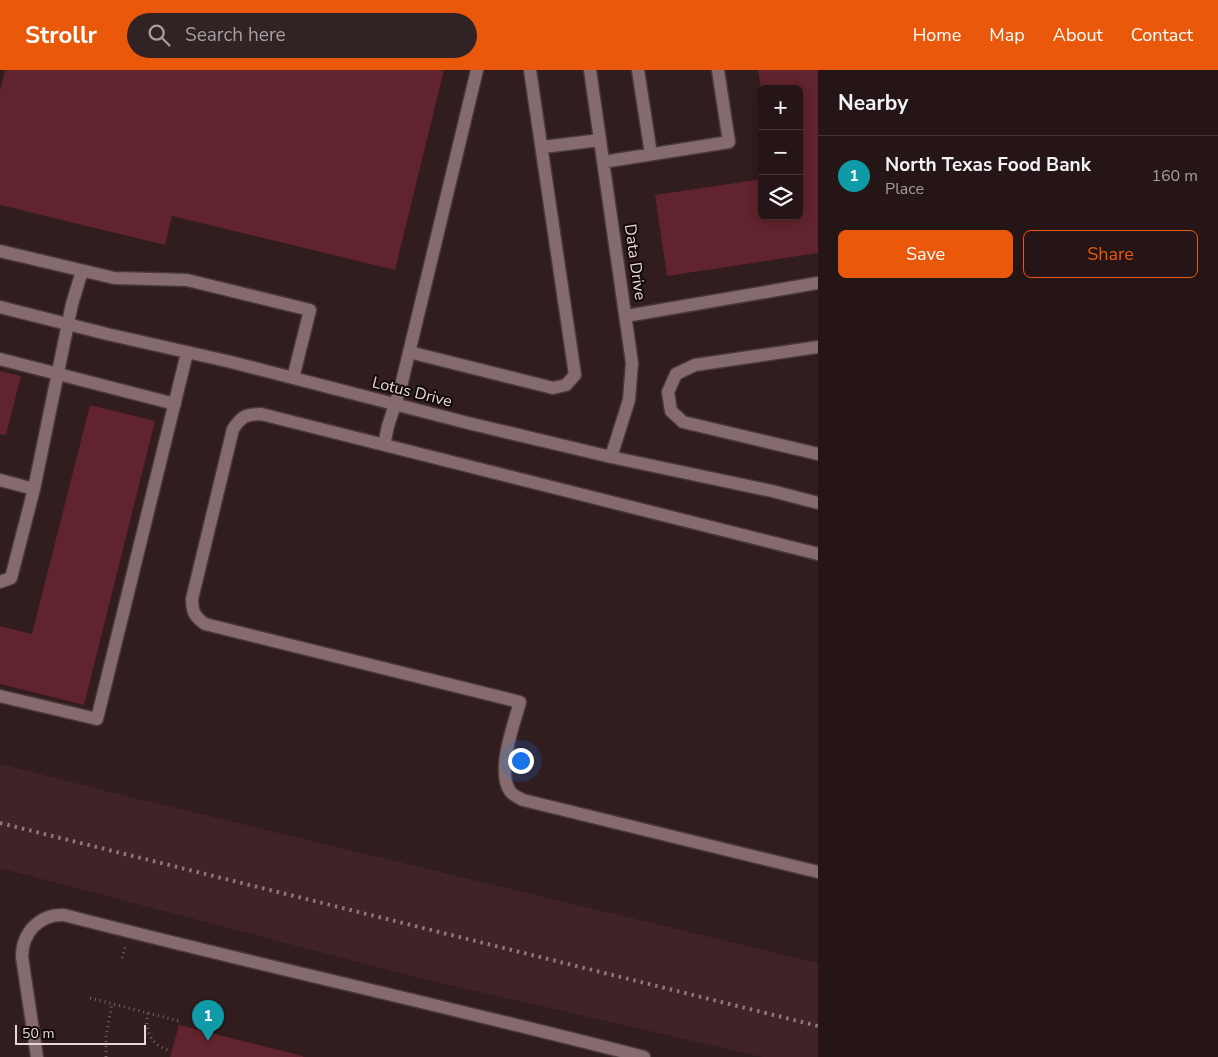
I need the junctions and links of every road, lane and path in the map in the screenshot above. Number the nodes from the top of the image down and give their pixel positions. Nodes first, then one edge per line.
1 (477, 70) edge
2 (530, 70) edge
3 (590, 70) edge
4 (638, 70) edge
5 (718, 70) edge
6 (600, 140) junction
7 (543, 147) junction
8 (651, 154) junction
9 (603, 162) junction
10 (0, 251) edge
11 (82, 271) junction
12 (818, 283) edge
13 (0, 307) edge
14 (626, 316) junction
15 (68, 324) junction
16 (818, 347) edge
17 (409, 352) junction
18 (187, 353) junction
19 (0, 359) edge
20 (58, 374) junction
21 (293, 378) junction
22 (175, 404) junction
23 (395, 404) junction
24 (384, 445) junction
25 (818, 454) edge
26 (611, 457) junction
27 (0, 480) edge
28 (34, 489) junction
29 (818, 503) edge
30 (818, 554) edge
31 (0, 582) edge
32 (0, 696) edge
33 (818, 872) edge
34 (126, 942) dead end
35 (122, 958) dead end
36 (90, 998) dead end
37 (112, 1003) junction
38 (148, 1013) junction
39 (179, 1021) dead end
40 (168, 1050) dead end
41 (37, 1057) edge
42 (106, 1057) edge
43 (644, 1057) edge

1 - 17 street
2 - 7 street
3 - 6 street, Data Drive
4 - 8 street
5 - 8 street
6 - 7 street
6 - 9 street, Data Drive
7 - 17 street
8 - 9 street
9 - 14 street, Data Drive
10 - 11 street
11 - 15 street
11 - 21 street
12 - 14 street
13 - 15 street, Lotus Drive
14 - 26 street, Data Drive
15 - 18 street, Lotus Drive
15 - 20 street
16 - 25 street
17 - 23 street
18 - 21 street, Lotus Drive
18 - 22 street
19 - 20 street
20 - 22 street
20 - 28 street
21 - 23 street, Lotus Drive
22 - 32 street
23 - 24 street
23 - 26 street, Lotus Drive
24 - 30 street
24 - 33 street
26 - 29 street, Lotus Drive
27 - 28 street
28 - 31 street
34 - 35 path
36 - 37 path
37 - 38 path
37 - 42 path
38 - 39 path
38 - 40 path
41 - 43 street

